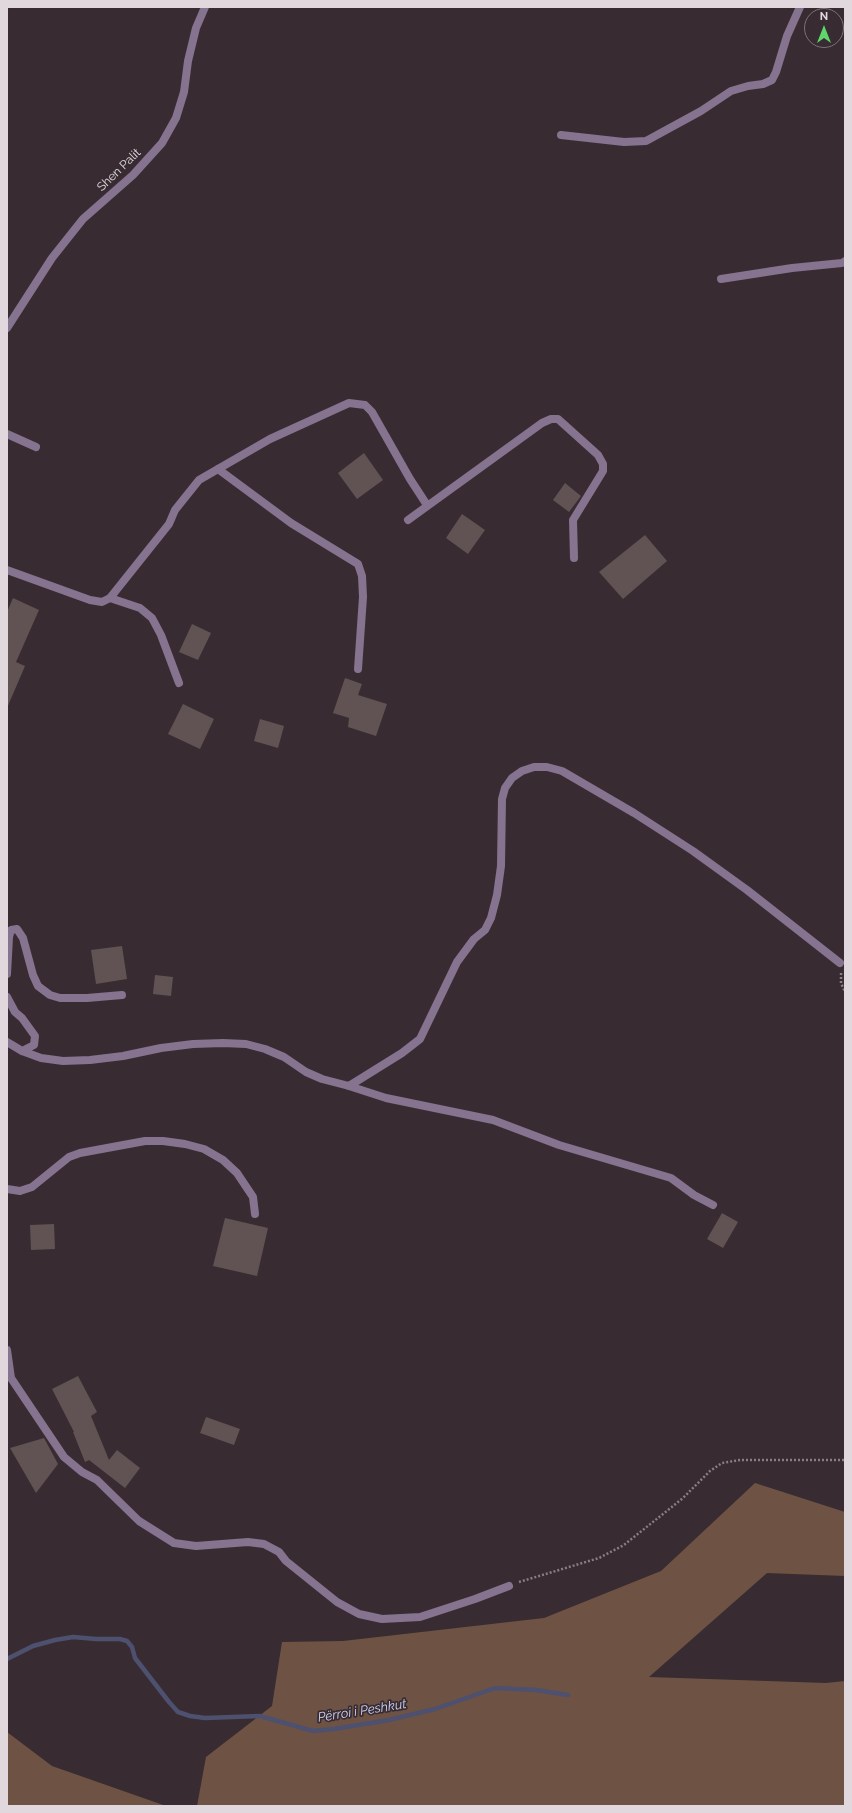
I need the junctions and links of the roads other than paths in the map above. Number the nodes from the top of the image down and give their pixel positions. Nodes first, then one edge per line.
1 (205, 7) edge
2 (800, 7) edge
3 (561, 135) dead end
4 (845, 261) edge
5 (721, 279) dead end
6 (7, 328) edge
7 (7, 434) edge
8 (36, 447) dead end
9 (218, 469) junction
10 (428, 505) junction
11 (408, 520) dead end
12 (574, 558) dead end
13 (7, 570) edge
14 (110, 598) junction
15 (358, 669) dead end
16 (179, 684) dead end
17 (840, 963) road end
18 (7, 974) edge
19 (122, 995) dead end
20 (7, 997) edge
21 (7, 1042) edge
22 (22, 1051) junction
23 (349, 1086) junction
24 (7, 1189) edge
25 (713, 1205) dead end
26 (255, 1214) dead end
27 (7, 1350) edge
28 (510, 1586) road end

1 - 6 street, Shen Palit
2 - 3 street
4 - 5 street
7 - 8 street
9 - 10 street
9 - 14 street
9 - 15 street
10 - 11 street
10 - 12 street
13 - 14 street
14 - 16 street
17 - 23 street
18 - 19 street
20 - 22 street
21 - 22 street
22 - 23 street
23 - 25 street
24 - 26 street
27 - 28 street

